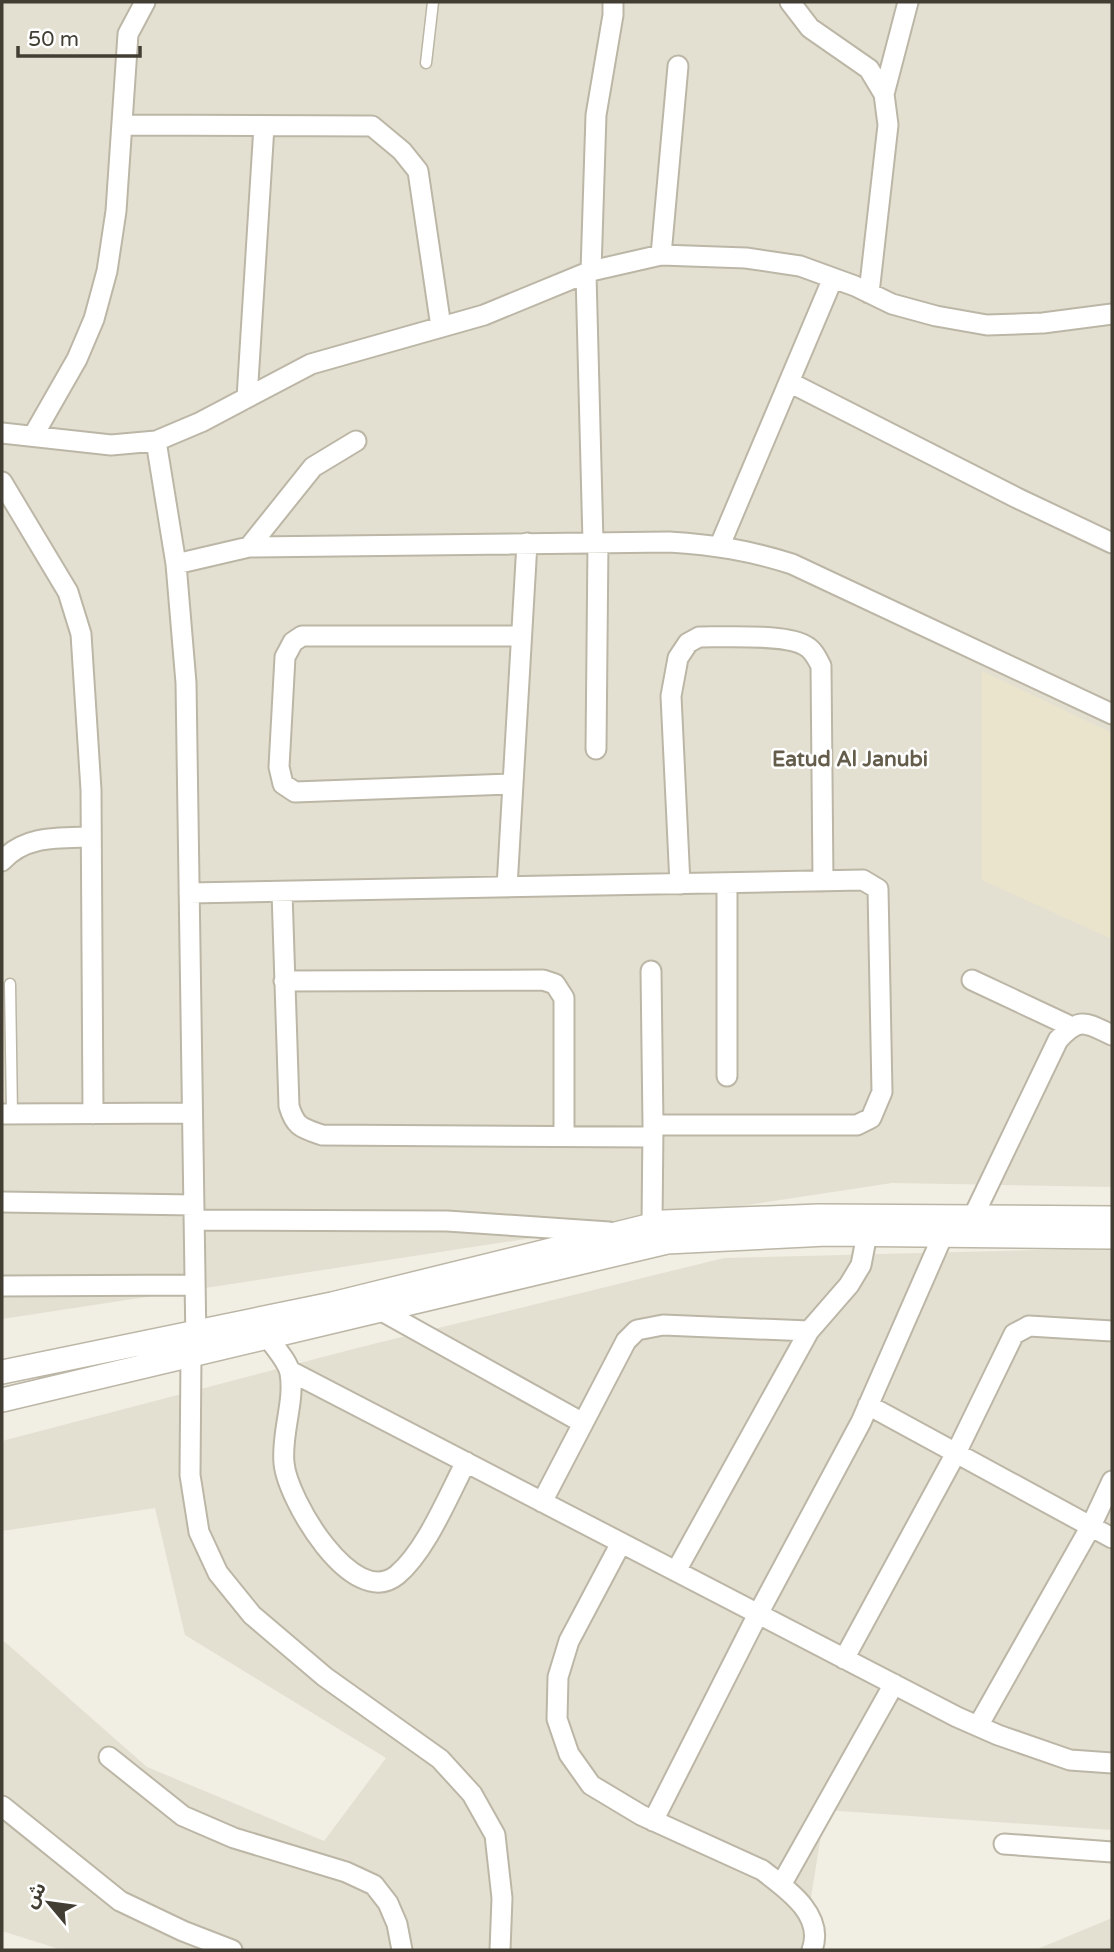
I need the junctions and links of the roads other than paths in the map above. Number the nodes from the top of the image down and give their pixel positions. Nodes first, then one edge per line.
1 (145, 2) edge
2 (433, 2) edge
3 (613, 2) edge
4 (790, 2) edge
5 (908, 2) edge
6 (426, 63) dead end
7 (678, 66) dead end
8 (884, 94) junction
9 (122, 125) junction
10 (264, 126) junction
11 (661, 255) junction
12 (589, 272) junction
13 (833, 278) junction
14 (869, 293) junction
15 (1112, 314) edge
16 (441, 327) junction
17 (789, 382) junction
18 (247, 398) junction
19 (2, 433) edge
20 (33, 436) junction
21 (156, 441) junction
22 (356, 441) dead end
23 (2, 482) edge
24 (527, 542) junction
25 (596, 542) junction
26 (1112, 543) edge
27 (720, 545) junction
28 (249, 547) junction
29 (176, 565) junction
30 (521, 636) junction
31 (1112, 714) edge
32 (596, 749) dead end
33 (512, 784) junction
34 (91, 837) junction
35 (2, 861) edge
36 (823, 881) junction
37 (727, 883) junction
38 (680, 884) junction
39 (507, 887) junction
40 (282, 892) junction
41 (189, 893) junction
42 (651, 971) dead end
43 (972, 980) dead end
44 (284, 981) junction
45 (10, 984) dead end
46 (1070, 1026) junction
47 (1112, 1035) edge
48 (727, 1076) dead end
49 (191, 1113) junction
50 (7, 1114) edge
51 (93, 1114) junction
52 (653, 1131) junction
53 (564, 1136) junction
54 (2, 1202) edge
55 (194, 1212) junction
56 (973, 1217) junction
57 (1112, 1218) edge
58 (652, 1225) junction
59 (619, 1233) junction
60 (867, 1234) junction
61 (943, 1235) junction
62 (1112, 1237) edge
63 (194, 1285) junction
64 (2, 1286) edge
65 (380, 1310) junction
66 (810, 1331) junction
67 (1112, 1331) edge
68 (268, 1337) junction
69 (194, 1347) junction
70 (290, 1371) junction
71 (2, 1372) edge
72 (2, 1400) edge
73 (869, 1405) junction
74 (583, 1423) junction
75 (956, 1453) junction
76 (466, 1462) junction
77 (1112, 1481) edge
78 (542, 1502) junction
79 (1091, 1526) junction
80 (1112, 1538) edge
81 (621, 1543) junction
82 (676, 1571) junction
83 (758, 1614) junction
84 (845, 1659) junction
85 (894, 1684) junction
86 (978, 1726) junction
87 (109, 1757) dead end
88 (1112, 1763) edge
89 (2, 1806) edge
90 (653, 1821) junction
91 (1004, 1844) dead end
92 (1112, 1852) edge
93 (781, 1885) junction
94 (232, 1950) edge
95 (402, 1950) edge
96 (500, 1950) edge
97 (813, 1950) edge

1 - 9 street
2 - 6 lane
3 - 12 street
4 - 8 street
5 - 8 street
7 - 11 street
8 - 14 street
9 - 10 street
9 - 20 street
10 - 16 street
10 - 18 street
11 - 12 street
11 - 13 street
12 - 16 street
12 - 25 street
13 - 14 street
13 - 17 street
14 - 15 street
16 - 18 street
17 - 26 street
17 - 27 street
18 - 21 street
19 - 20 street
20 - 21 street
21 - 29 street
22 - 28 street
23 - 34 street
24 - 25 street
24 - 28 street
24 - 30 street
25 - 27 street
25 - 32 street
27 - 31 street
28 - 29 street
29 - 41 street
30 - 33 street
30 - 33 street
33 - 39 street
34 - 35 street
34 - 51 street
36 - 37 street
36 - 38 street
36 - 52 street
37 - 38 street
37 - 48 street
38 - 39 street
39 - 40 street
40 - 41 street
40 - 44 street
41 - 49 street
42 - 52 street
43 - 46 street
44 - 53 street
44 - 53 street
45 - 50 lane
46 - 47 street
46 - 56 street
49 - 51 street
49 - 55 street
50 - 51 street
52 - 53 street
52 - 58 street
54 - 55 street
55 - 59 street
55 - 63 street
56 - 57 street
56 - 58 street
58 - 59 street
59 - 69 street
60 - 61 street
60 - 65 street
60 - 66 street
61 - 62 street
61 - 73 street
63 - 64 street
63 - 69 street
65 - 68 street
65 - 74 street
66 - 74 street
66 - 82 street
67 - 75 street
68 - 69 street
68 - 70 street
69 - 71 street
69 - 72 street
69 - 96 street
70 - 76 street
70 - 76 street
73 - 75 street
73 - 83 street
74 - 78 street
75 - 79 street
75 - 84 street
76 - 78 street
77 - 79 street
78 - 81 street
79 - 80 street
79 - 86 street
81 - 82 street
81 - 90 street
82 - 83 street
83 - 84 street
83 - 90 street
84 - 85 street
85 - 86 street
85 - 93 street
86 - 88 street
87 - 95 street
89 - 94 street
90 - 93 street
91 - 92 street
93 - 97 street

